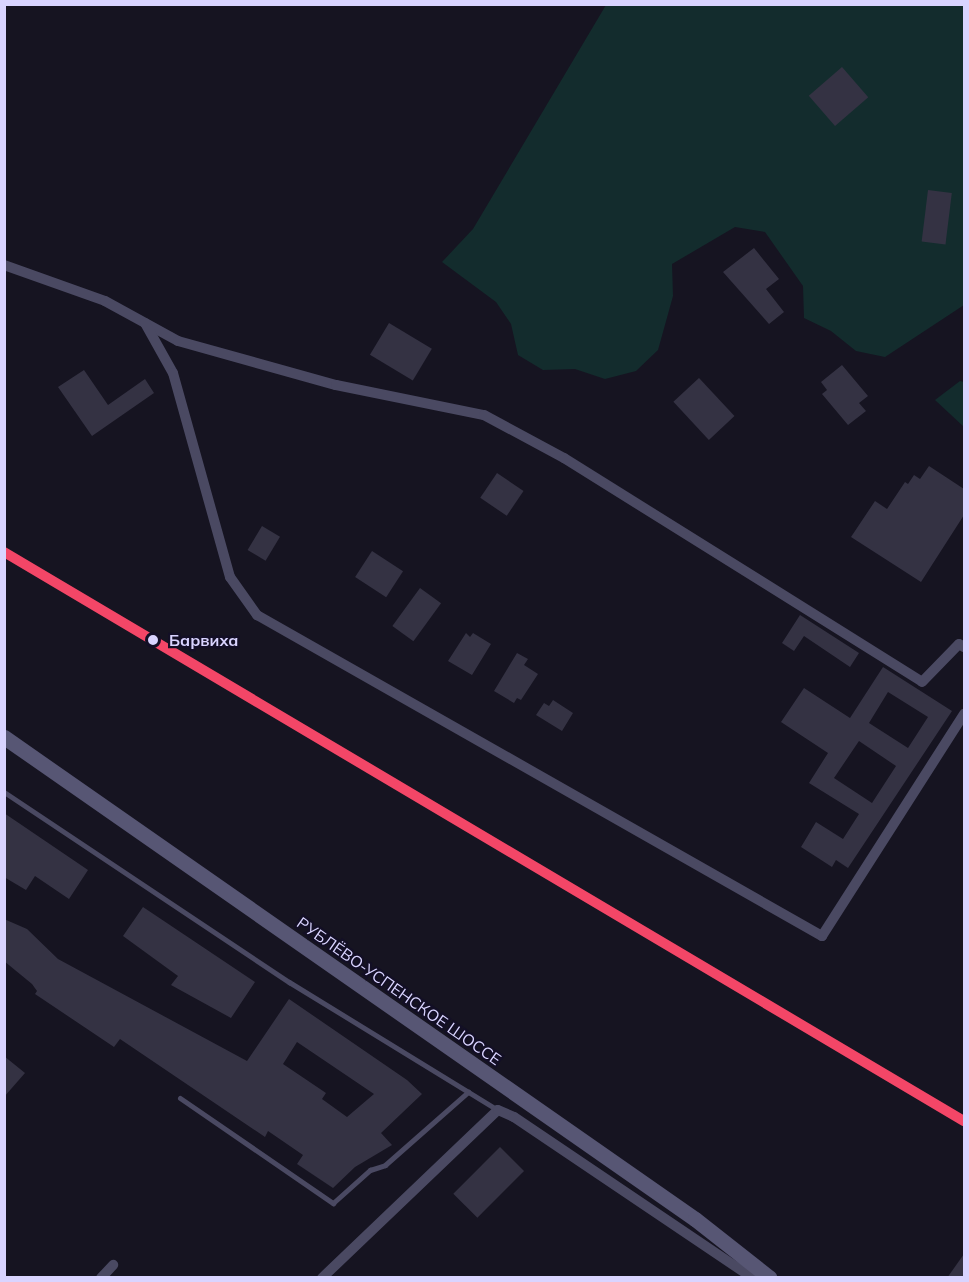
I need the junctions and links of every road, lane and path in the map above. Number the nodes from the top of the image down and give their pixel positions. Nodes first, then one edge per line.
1 (4, 265) edge
2 (145, 323) junction
3 (964, 647) edge
4 (964, 714) edge
5 (4, 737) edge
6 (4, 792) edge
7 (468, 1092) junction
8 (180, 1098) dead end
9 (498, 1110) junction
10 (112, 1264) dead end
11 (101, 1278) edge
12 (322, 1278) edge
13 (753, 1278) edge
14 (770, 1278) edge

1 - 2 street
2 - 3 street
2 - 4 street
5 - 14 main road, РУБЛЁВО-УСПЕНСКОЕ ШОССЕ
6 - 7 lane
7 - 8 lane
7 - 9 lane
9 - 12 street
9 - 13 street
10 - 11 street

